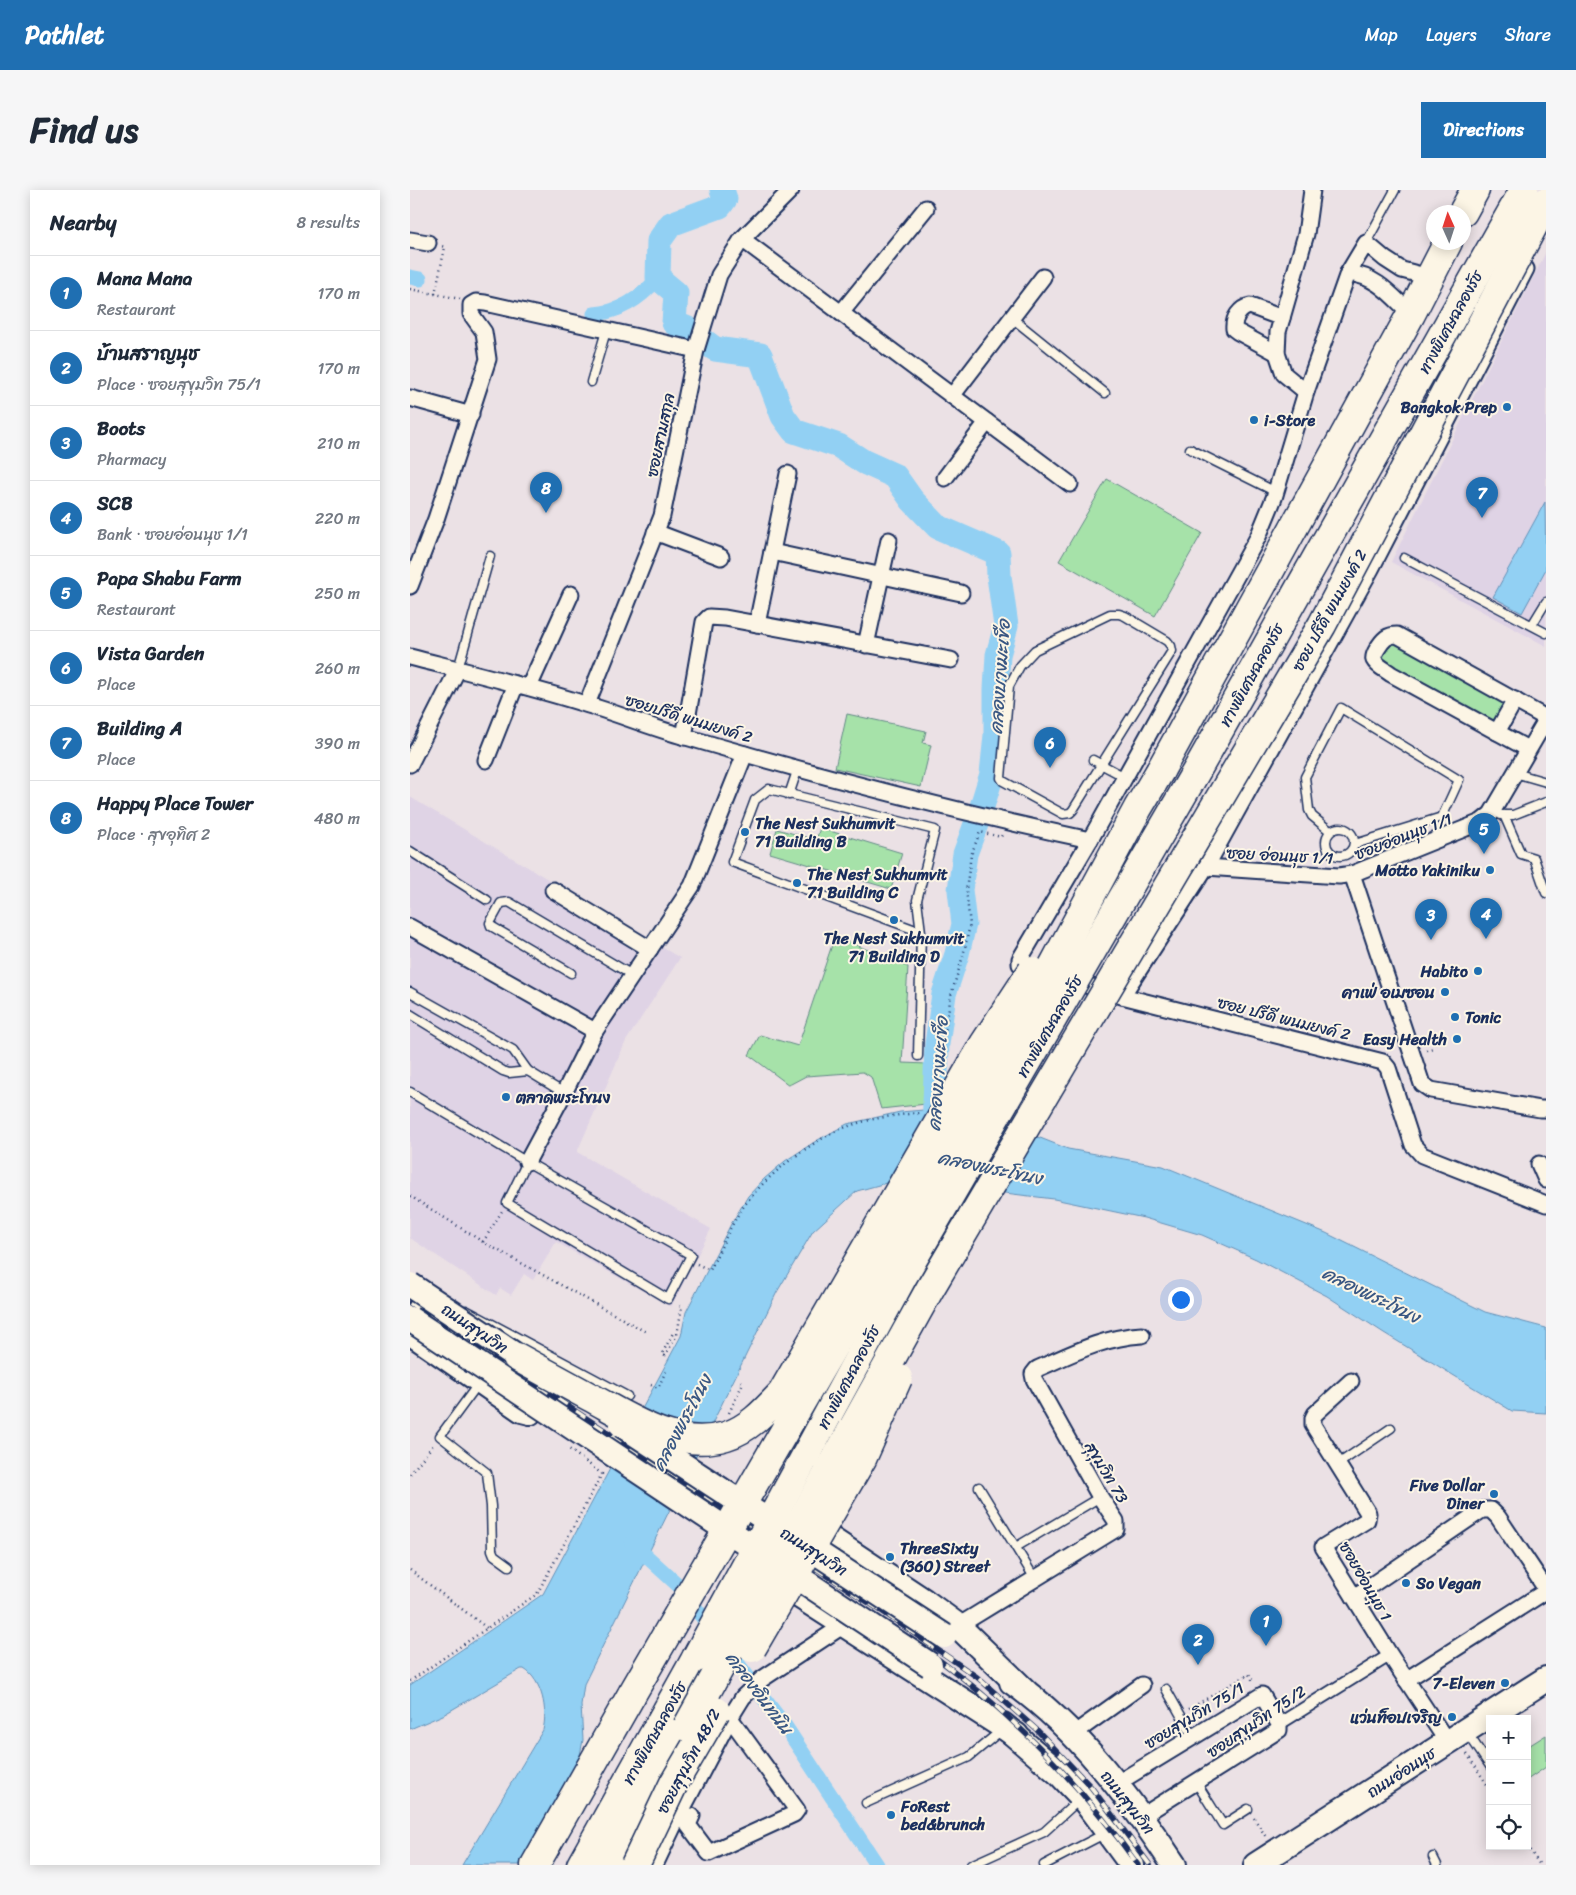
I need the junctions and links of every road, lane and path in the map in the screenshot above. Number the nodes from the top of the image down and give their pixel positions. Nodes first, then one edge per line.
1 (791, 190) edge
2 (1312, 190) edge
3 (1395, 190) edge
4 (1475, 190) edge
5 (1524, 190) edge
6 (1546, 202) edge
7 (1467, 205) edge
8 (926, 208) dead end
9 (1546, 230) edge
10 (742, 239) junction
11 (410, 240) edge
12 (428, 243) joint
13 (1366, 243) junction
14 (1444, 250) edge
15 (1348, 273) junction
16 (1044, 276) dead end
17 (1429, 277) junction
18 (410, 289) edge
19 (435, 294) junction
20 (476, 302) junction
21 (841, 313) junction
22 (1411, 314) junction
23 (1012, 318) junction
24 (1282, 318) junction
25 (606, 331) junction
26 (699, 341) junction
27 (1277, 353) junction
28 (591, 382) dead end
29 (1306, 392) junction
30 (1105, 393) dead end
31 (952, 396) junction
32 (410, 398) edge
33 (471, 415) junction
34 (987, 422) junction
35 (1190, 449) dead end
36 (788, 474) dead end
37 (945, 478) dead end
38 (1070, 484) dead end
39 (1276, 492) junction
40 (655, 532) junction
41 (889, 540) dead end
42 (772, 552) junction
43 (490, 556) dead end
44 (721, 557) dead end
45 (1404, 558) dead end
46 (881, 576) junction
47 (410, 586) edge
48 (961, 593) dead end
49 (571, 594) dead end
50 (1546, 602) edge
51 (757, 624) junction
52 (1532, 625) junction
53 (1546, 633) edge
54 (866, 645) junction
55 (410, 657) edge
56 (951, 660) dead end
57 (458, 669) junction
58 (522, 686) junction
59 (1515, 700) junction
60 (587, 704) junction
61 (1546, 719) edge
62 (1497, 732) junction
63 (684, 737) junction
64 (1528, 749) junction
65 (745, 754) junction
66 (486, 760) dead end
67 (1097, 762) junction
68 (410, 764) edge
69 (798, 768) junction
70 (1515, 773) junction
71 (1125, 777) junction
72 (1546, 782) edge
73 (789, 795) junction
74 (1546, 802) edge
75 (1138, 808) junction
76 (1498, 815) junction
77 (1330, 831) junction
78 (980, 832) dead end
79 (1090, 840) junction
80 (1355, 844) junction
81 (410, 851) edge
82 (1346, 856) junction
83 (1206, 868) junction
84 (1352, 874) junction
85 (553, 890) dead end
86 (1546, 893) edge
87 (487, 900) dead end
88 (410, 928) edge
89 (921, 932) junction
90 (650, 949) junction
91 (570, 972) dead end
92 (632, 975) junction
93 (410, 992) edge
94 (1122, 996) junction
95 (410, 1014) edge
96 (595, 1031) junction
97 (1433, 1048) dead end
98 (1422, 1051) dead end
99 (918, 1056) dead end
100 (528, 1071) junction
101 (941, 1076) dead end
102 (410, 1092) edge
103 (564, 1093) junction
104 (1546, 1109) edge
105 (924, 1112) dead end
106 (527, 1162) junction
107 (1539, 1164) dead end
108 (1546, 1180) edge
109 (410, 1196) edge
110 (507, 1203) junction
111 (1546, 1204) edge
112 (483, 1242) junction
113 (708, 1269) dead end
114 (410, 1274) edge
115 (410, 1285) edge
116 (931, 1287) junction
117 (457, 1304) dead end
118 (682, 1306) dead end
119 (410, 1320) edge
120 (410, 1333) edge
121 (648, 1333) dead end
122 (677, 1335) junction
123 (1142, 1335) dead end
124 (517, 1357) junction
125 (667, 1370) dead end
126 (480, 1381) junction
127 (739, 1381) dead end
128 (1350, 1381) dead end
129 (650, 1385) dead end
130 (628, 1396) dead end
131 (733, 1402) dead end
132 (1391, 1428) dead end
133 (440, 1436) junction
134 (569, 1449) dead end
135 (1338, 1464) junction
136 (410, 1474) edge
137 (979, 1486) dead end
138 (1100, 1497) junction
139 (1016, 1547) junction
140 (509, 1566) dead end
141 (410, 1570) edge
142 (1035, 1579) junction
143 (1546, 1590) edge
144 (1354, 1597) junction
145 (844, 1625) junction
146 (487, 1628) junction
147 (951, 1631) junction
148 (1390, 1655) junction
149 (1546, 1678) edge
150 (1406, 1680) junction
151 (410, 1681) edge
152 (1142, 1685) dead end
153 (1166, 1689) dead end
154 (1546, 1694) edge
155 (1262, 1695) junction
156 (1180, 1715) junction
157 (1514, 1715) edge
158 (730, 1718) junction
159 (1279, 1724) junction
160 (1010, 1731) junction
161 (1072, 1735) junction
162 (1193, 1737) junction
163 (1470, 1742) edge
164 (1486, 1761) edge
165 (1486, 1780) edge
166 (1196, 1782) junction
167 (1116, 1784) junction
168 (1082, 1797) junction
169 (866, 1803) dead end
170 (1248, 1809) joint
171 (692, 1816) dead end
172 (1142, 1816) junction
173 (1109, 1832) junction
174 (1267, 1839) dead end
175 (1530, 1850) edge
176 (1433, 1858) dead end
177 (534, 1865) edge
178 (581, 1865) edge
179 (608, 1865) edge
180 (635, 1865) edge
181 (655, 1865) edge
182 (971, 1865) edge
183 (1044, 1865) edge
184 (1132, 1865) edge
185 (1174, 1865) edge
186 (1256, 1865) edge
187 (1278, 1865) edge
188 (1437, 1865) edge
189 (1540, 1865) edge

1 - 10 street, ซอยสามสกุล
2 - 24 street
3 - 13 lane
4 - 7 highway
5 - 178 highway, ทางพิเศษฉลองรัช, bridge
6 - 116 highway, ทางพิเศษฉลองรัช, bridge
8 - 21 street
9 - 83 street, ซอย ปรีดี พนมยงค์ 2
10 - 21 street
10 - 26 street, ซอยสามสกุล
11 - 12 street
12 - 19 path
13 - 15 street, ซอย ปรีดี พนมยงค์ 2
13 - 17 street
14 - 17 highway
15 - 22 street
15 - 29 street, ซอย ปรีดี พนมยงค์ 2
16 - 23 street
17 - 22 highway
18 - 19 path
19 - 20 path
20 - 25 street
20 - 33 street
21 - 31 street
22 - 75 highway, bridge
23 - 30 lane
23 - 31 street
24 - 27 street
24 - 27 street
25 - 26 street
25 - 28 lane
26 - 40 street, ซอยสามสกุล
27 - 29 street
29 - 39 street, ซอย ปรีดี พนมยงค์ 2
31 - 34 street
32 - 33 street
33 - 47 street
34 - 37 street
34 - 38 street
35 - 39 lane
36 - 42 street
39 - 71 street, ซอย ปรีดี พนมยงค์ 2
40 - 44 street
40 - 60 street, ซอยสามสกุล
41 - 46 street
42 - 46 street
42 - 51 street
43 - 57 lane
45 - 52 lane
46 - 48 street
46 - 54 street
49 - 58 street
50 - 52 lane
51 - 54 street
51 - 63 street
52 - 53 lane
54 - 56 street
55 - 57 street, ซอยปรีดี พนมยงค์ 2
57 - 58 street, ซอยปรีดี พนมยงค์ 2
57 - 68 street
58 - 60 street, ซอยปรีดี พนมยงค์ 2
58 - 66 street
59 - 61 street
59 - 62 street
59 - 62 street
60 - 63 street, ซอยปรีดี พนมยงค์ 2
61 - 64 street, ซอยอ่อนนุช 1/1
62 - 64 street
63 - 65 street, ซอยปรีดี พนมยงค์ 2
64 - 70 street, ซอยอ่อนนุช 1/1
65 - 69 street, ซอยปรีดี พนมยงค์ 2
65 - 90 street
67 - 67 lane
67 - 71 lane
69 - 73 lane
69 - 79 street, ซอยปรีดี พนมยงค์ 2
70 - 72 lane
70 - 76 street, ซอยอ่อนนุช 1/1
71 - 79 street, ซอย ปรีดี พนมยงค์ 2
73 - 89 lane
73 - 89 lane
74 - 76 lane
75 - 124 highway, bridge
75 - 177 highway, bridge
76 - 84 street, ซอยอ่อนนุช 1/1
76 - 86 lane
77 - 80 lane
77 - 80 lane
77 - 82 lane
78 - 101 path
79 - 94 street, ซอย ปรีดี พนมยงค์ 2
80 - 82 lane
81 - 87 lane
82 - 84 lane
83 - 84 street, ซอย อ่อนนุช 1/1
83 - 94 street, ซอย ปรีดี พนมยงค์ 2
84 - 104 street, ซอยอ่อนนุช 1/1
85 - 90 street
88 - 96 street
89 - 99 lane
90 - 92 street
91 - 92 lane
92 - 96 street
93 - 100 lane
94 - 111 street, ซอย ปรีดี พนมยงค์ 2
95 - 100 lane
96 - 103 street
97 - 98 path
100 - 103 lane
102 - 106 lane
103 - 106 street
105 - 113 path
106 - 110 lane
106 - 110 lane
107 - 108 street
109 - 112 path
110 - 112 path
112 - 121 path
114 - 126 main road
115 - 124 main road, ถนนสุขุมวิท, bridge
116 - 179 highway, ทางพิเศษฉลองรัช, bridge
116 - 180 highway, bridge
117 - 130 lane
118 - 122 path
119 - 160 main road, ถนนสุขุมวิท, bridge
120 - 126 main road
122 - 122 path
123 - 138 street, สุขุมวิท 73
124 - 147 main road, ถนนสุขุมวิท, bridge
125 - 129 path
126 - 133 lane
127 - 131 path
128 - 135 street, ซอยอ่อนนุช 1
132 - 135 lane
133 - 136 path
133 - 140 lane
134 - 146 path
135 - 144 street, ซอยอ่อนนุช 1
137 - 139 lane
138 - 139 lane
138 - 142 street, สุขุมวิท 73
139 - 142 lane
141 - 146 path
142 - 147 street, สุขุมวิท 73
143 - 144 street
143 - 150 street
144 - 148 street, ซอยอ่อนนุช 1
145 - 147 main road
145 - 158 street, ซอยสุขุมวิท 48/2
145 - 160 main road
146 - 151 path
147 - 161 main road, ถนนสุขุมวิท
148 - 150 street, ซอยอ่อนนุช 1
148 - 159 street, ซอยสุขุมวิท 75/2
149 - 163 main road, ถนนอ่อนนุช
150 - 163 street, ซอยอ่อนนุช 1
152 - 161 street
153 - 156 lane
154 - 157 main road
155 - 156 path
155 - 159 street, ซอยสุขุมวิท 75/1
155 - 162 street, ซอยสุขุมวิท 75/1
156 - 162 lane
158 - 171 street
158 - 181 street, ซอยสุขุมวิท 48/2
159 - 166 street, ซอยสุขุมวิท 75/2
160 - 168 main road, ถนนสุขุมวิท
160 - 169 lane
161 - 167 main road, ถนนสุขุมวิท
162 - 167 street, ซอยสุขุมวิท 75/1
163 - 164 lane
163 - 165 path
163 - 186 main road, ถนนอ่อนนุช
163 - 187 main road, ถนนอ่อนนุช
166 - 170 lane
166 - 172 street, ซอยสุขุมวิท 75/2
167 - 172 main road, ถนนสุขุมวิท
168 - 173 main road, ถนนสุขุมวิท
168 - 182 lane
170 - 174 path
172 - 185 main road, ถนนสุขุมวิท
173 - 183 lane
173 - 184 main road, ถนนสุขุมวิท
175 - 189 path
176 - 188 lane

